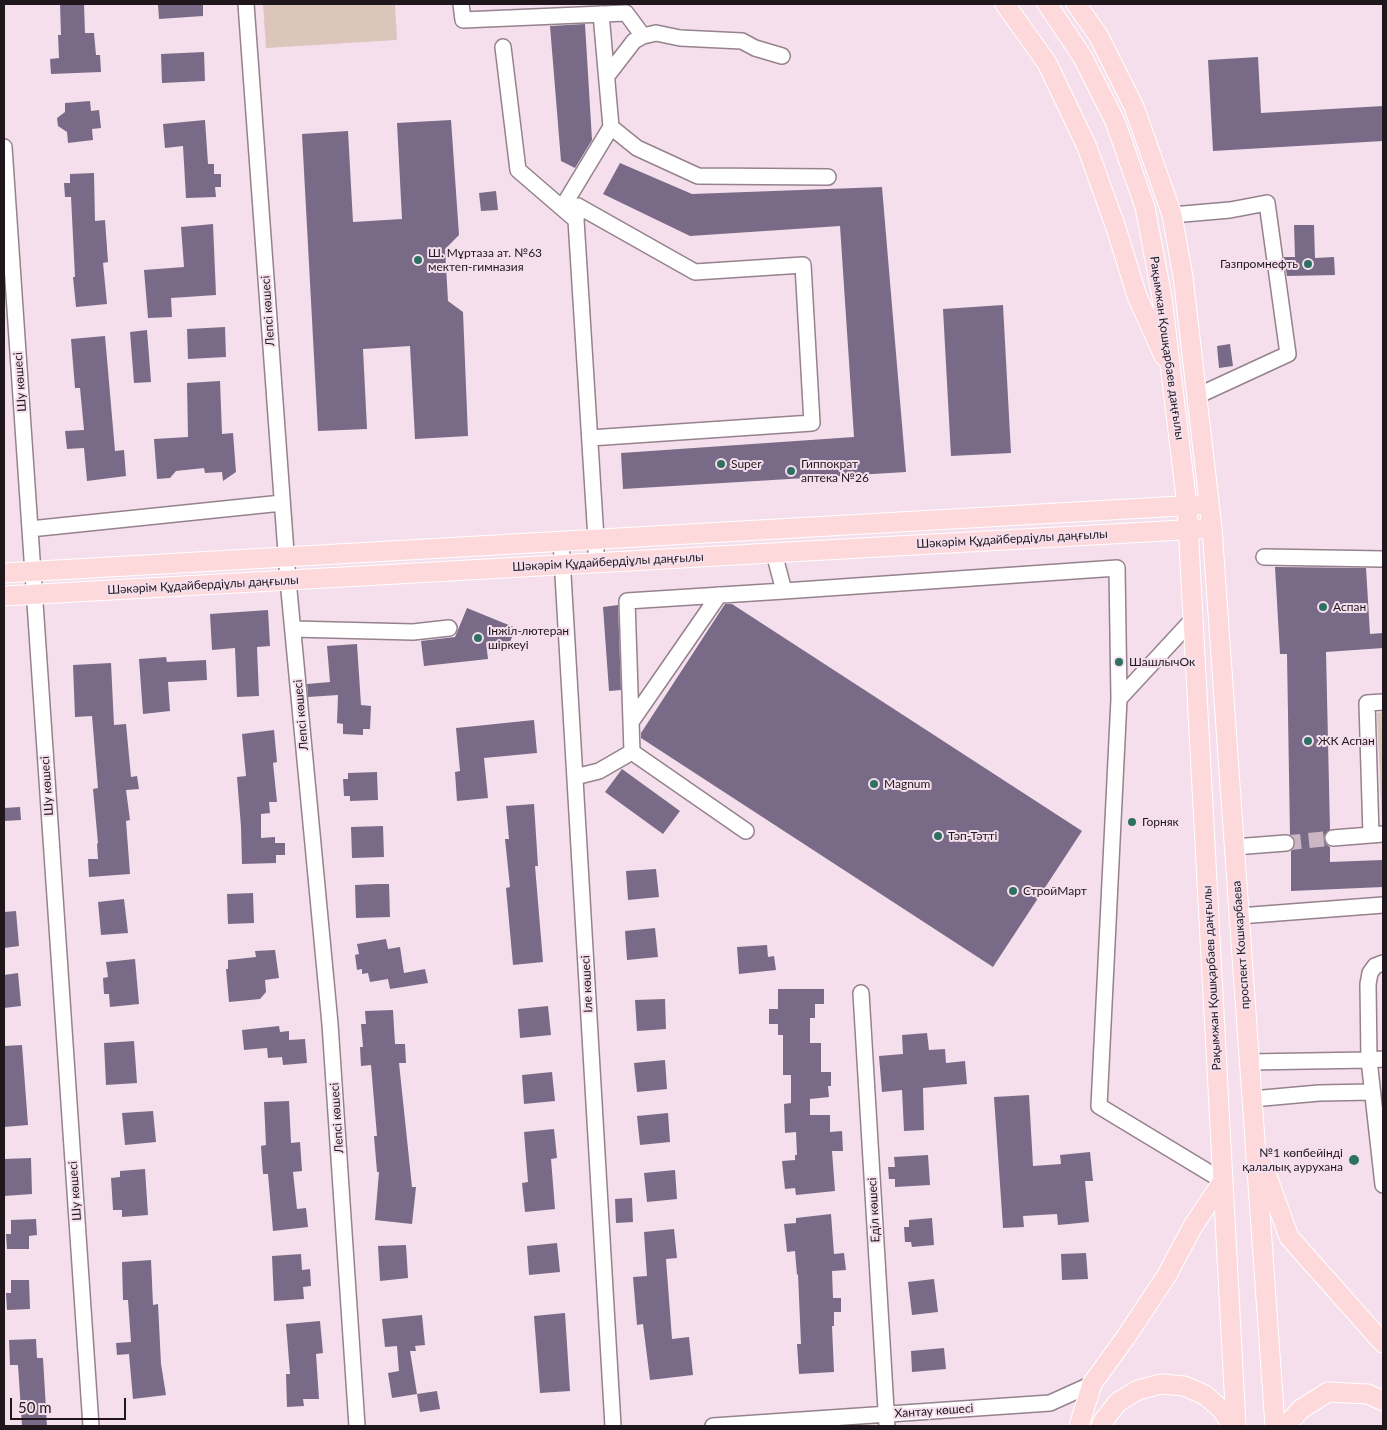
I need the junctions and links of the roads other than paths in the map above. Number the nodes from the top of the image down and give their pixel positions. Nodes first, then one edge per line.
1 (246, 4) edge
2 (461, 4) edge
3 (1005, 4) edge
4 (1047, 4) edge
5 (1076, 4) edge
6 (629, 8) edge
7 (600, 14) junction
8 (643, 36) junction
9 (503, 47) dead end
10 (782, 56) dead end
11 (606, 76) junction
12 (611, 127) junction
13 (4, 147) edge
14 (828, 177) dead end
15 (562, 208) junction
16 (1172, 215) junction
17 (576, 220) junction
18 (1171, 373) junction
19 (1197, 396) junction
20 (590, 438) junction
21 (282, 503) junction
22 (1210, 505) junction
23 (1187, 506) junction
24 (1212, 528) junction
25 (30, 529) junction
26 (1188, 530) junction
27 (596, 539) junction
28 (560, 541) junction
29 (774, 553) junction
30 (286, 557) junction
31 (1264, 557) dead end
32 (1383, 559) edge
33 (596, 563) junction
34 (562, 565) junction
35 (33, 571) junction
36 (4, 573) edge
37 (288, 580) junction
38 (784, 591) junction
39 (33, 595) junction
40 (719, 595) junction
41 (4, 596) edge
42 (1193, 619) junction
43 (292, 628) junction
44 (449, 628) dead end
45 (1120, 699) junction
46 (1383, 702) edge
47 (631, 722) junction
48 (632, 752) junction
49 (575, 777) junction
50 (746, 831) dead end
51 (1377, 835) edge
52 (1333, 838) tunnel mouth
53 (1286, 842) tunnel mouth
54 (1234, 847) junction
55 (1383, 905) edge
56 (1239, 916) junction
57 (1383, 962) edge
58 (861, 993) dead end
59 (1376, 1059) edge
60 (1249, 1062) junction
61 (1372, 1092) junction
62 (1252, 1099) junction
63 (1255, 1142) junction
64 (1223, 1180) junction
65 (1383, 1185) edge
66 (1383, 1343) edge
67 (1092, 1384) junction
68 (1383, 1400) edge
69 (886, 1420) edge
70 (91, 1426) edge
71 (357, 1426) edge
72 (613, 1426) edge
73 (713, 1426) edge
74 (1079, 1426) edge
75 (1101, 1426) edge
76 (1232, 1426) edge
77 (1236, 1426) edge
78 (1275, 1426) edge
79 (1286, 1426) edge

1 - 21 street, Лепсі көшесі
2 - 7 street
3 - 18 main road
4 - 18 main road, Рақымжан Қошқарбаев даңғылы
5 - 16 main road, Рақымжан Қошқарбаев даңғылы
6 - 7 street
6 - 8 street
7 - 11 street
8 - 10 street
8 - 11 street
9 - 15 street
11 - 12 street
12 - 14 street
12 - 15 street
13 - 25 street, Шу көшесі
15 - 17 street
16 - 19 main road, Рақымжан Қошқарбаев даңғылы
16 - 19 street
17 - 20 street
17 - 20 street
18 - 23 main road, Рақымжан Қошқарбаев даңғылы
19 - 22 main road, Рақымжан Қошқарбаев даңғылы
20 - 27 street
21 - 25 street
21 - 30 street, Лепсі көшесі
22 - 23 main road, Шәкәрім Құдайбердіұлы даңғылы
22 - 24 main road, Рақымжан Қошқарбаев даңғылы
23 - 26 main road, Рақымжан Қошқарбаев даңғылы
23 - 27 main road, Шәкәрім Құдайбердіұлы даңғылы
24 - 26 main road, Шәкәрім Құдайбердіұлы даңғылы
24 - 54 main road, проспект Кошкарбаева
25 - 35 street, Шу көшесі
26 - 29 main road, Шәкәрім Құдайбердіұлы даңғылы
26 - 42 main road, Рақымжан Қошқарбаев даңғылы
27 - 28 main road, Шәкәрім Құдайбердіұлы даңғылы
27 - 33 street
28 - 30 main road, Шәкәрім Құдайбердіұлы даңғылы
28 - 34 street, Іле көшесі
29 - 33 main road, Шәкәрім Құдайбердіұлы даңғылы
29 - 38 street
30 - 35 main road, Шәкәрім Құдайбердіұлы даңғылы
30 - 37 street, Лепсі көшесі
31 - 32 street
33 - 34 main road, Шәкәрім Құдайбердіұлы даңғылы
34 - 37 main road, Шәкәрім Құдайбердіұлы даңғылы
34 - 49 street, Іле көшесі
35 - 36 main road, Шәкәрім Құдайбердіұлы даңғылы
35 - 39 street, Шу көшесі
37 - 39 main road, Шәкәрім Құдайбердіұлы даңғылы
37 - 43 street, Лепсі көшесі
38 - 40 street
38 - 45 street
39 - 41 main road, Шәкәрім Құдайбердіұлы даңғылы
39 - 70 street, Шу көшесі
40 - 47 street
40 - 47 street
42 - 45 street
42 - 64 main road, Рақымжан Қошқарбаев даңғылы
43 - 44 street
43 - 71 street, Лепсі көшесі
45 - 64 street
46 - 51 street
47 - 48 street
48 - 49 street
48 - 50 street
49 - 72 street, Іле көшесі
51 - 52 street
53 - 54 street
54 - 56 main road, проспект Кошкарбаева
55 - 56 street
56 - 60 main road, проспект Кошкарбаева
57 - 59 street
58 - 69 street, Еділ көшесі
59 - 60 street
59 - 61 street
60 - 62 main road, проспект Кошкарбаева
61 - 62 street
61 - 65 street
62 - 63 main road, проспект Кошкарбаева
63 - 66 main road
63 - 78 main road, проспект Кошкарбаева
64 - 67 main road
64 - 77 main road, Рақымжан Қошқарбаев даңғылы
67 - 69 street, Хантау көшесі
67 - 74 main road
68 - 79 main road
69 - 73 street, Хантау көшесі
75 - 76 main road

